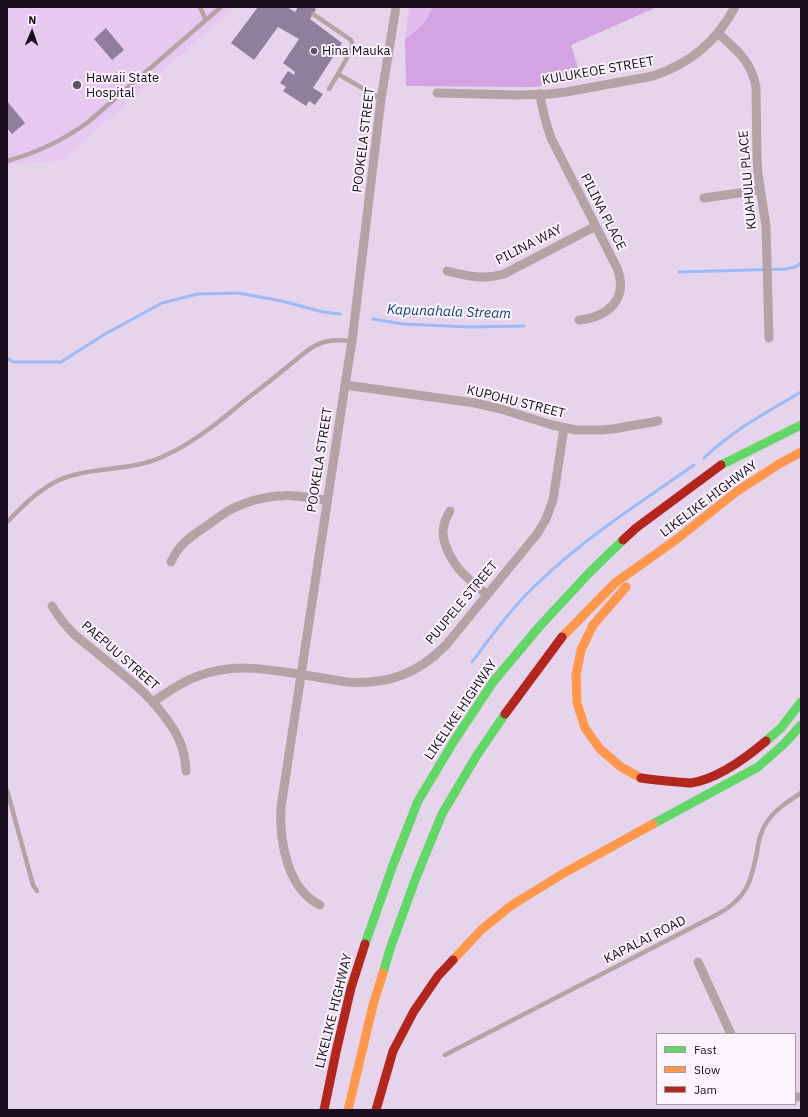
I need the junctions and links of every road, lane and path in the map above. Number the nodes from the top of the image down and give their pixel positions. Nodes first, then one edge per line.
1 (200, 7) edge
2 (221, 7) edge
3 (396, 7) edge
4 (735, 7) edge
5 (313, 14) dead end
6 (206, 20) junction
7 (718, 34) junction
8 (338, 74) junction
9 (329, 89) dead end
10 (437, 93) dead end
11 (540, 94) junction
12 (381, 99) junction
13 (7, 161) edge
14 (760, 190) junction
15 (704, 198) dead end
16 (596, 226) junction
17 (447, 271) dead end
18 (579, 320) dead end
19 (769, 338) dead end
20 (352, 341) junction
21 (345, 385) junction
22 (791, 420) dead end
23 (658, 421) dead end
24 (801, 425) edge
25 (564, 428) junction
26 (760, 445) junction
27 (801, 452) edge
28 (327, 500) junction
29 (450, 511) dead end
30 (7, 522) edge
31 (652, 557) junction
32 (171, 562) dead end
33 (487, 595) junction
34 (52, 606) dead end
35 (301, 674) junction
36 (153, 702) junction
37 (801, 702) edge
38 (801, 725) edge
39 (186, 771) dead end
40 (7, 790) edge
41 (801, 793) edge
42 (37, 891) dead end
43 (320, 905) dead end
44 (698, 962) dead end
45 (731, 1033) edge
46 (445, 1056) dead end
47 (324, 1110) edge
48 (348, 1110) edge
49 (376, 1110) edge

1 - 6 lane
2 - 6 lane
3 - 12 street, POOKELA STREET
4 - 7 street, KULUKEOE STREET
5 - 8 lane
6 - 13 lane
7 - 11 street, KULUKEOE STREET
7 - 14 street, KUAHULU PLACE
8 - 9 lane
8 - 12 lane
10 - 11 street, KULUKEOE STREET
11 - 16 street, PILINA PLACE
12 - 20 street, POOKELA STREET
14 - 15 street
14 - 19 street, KUAHULU PLACE
16 - 17 street, PILINA WAY
16 - 18 street, PILINA PLACE
20 - 21 street, POOKELA STREET
20 - 30 lane
21 - 25 street, KUPOHU STREET
21 - 28 street, POOKELA STREET
22 - 26 highway
23 - 25 street, KUPOHU STREET
24 - 26 highway, LIKELIKE HIGHWAY
25 - 33 street, PUUPELE STREET
26 - 47 highway, LIKELIKE HIGHWAY
27 - 31 highway, LIKELIKE HIGHWAY
28 - 32 street
28 - 35 street, POOKELA STREET
29 - 33 street
31 - 37 highway
31 - 48 highway, LIKELIKE HIGHWAY
33 - 35 street, PUUPELE STREET
34 - 36 street, PAEPUU STREET
35 - 36 street, PUUPELE STREET
35 - 43 street, POOKELA STREET
36 - 39 street, PAEPUU STREET
38 - 49 highway
40 - 42 lane
41 - 46 lane, KAPALAI ROAD
44 - 45 street

